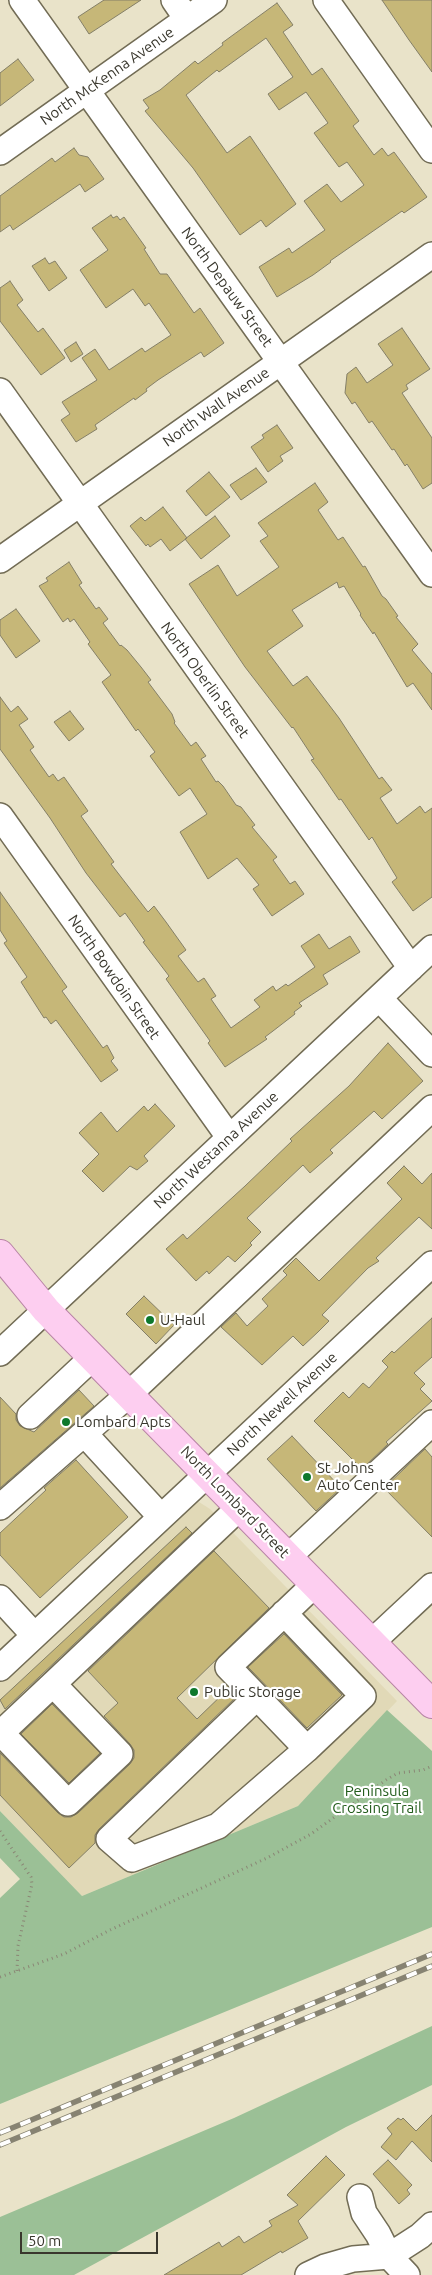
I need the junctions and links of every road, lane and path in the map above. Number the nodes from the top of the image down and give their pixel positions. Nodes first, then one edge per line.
1 (22, 0) edge
2 (214, 0) edge
3 (326, 0) edge
4 (180, 9) edge
5 (86, 91) junction
6 (432, 150) edge
7 (0, 152) edge
8 (432, 254) edge
9 (281, 361) junction
10 (0, 391) edge
11 (80, 504) junction
12 (0, 560) edge
13 (432, 574) edge
14 (0, 816) edge
15 (432, 948) edge
16 (411, 968) junction
17 (379, 998) junction
18 (432, 1054) edge
19 (432, 1108) edge
20 (229, 1137) junction
21 (0, 1254) edge
22 (432, 1264) edge
23 (46, 1310) junction
24 (0, 1353) edge
25 (92, 1358) junction
26 (128, 1395) junction
27 (30, 1416) dead end
28 (432, 1423) edge
29 (92, 1443) dead end
30 (207, 1474) junction
31 (0, 1507) edge
32 (240, 1507) junction
33 (161, 1518) junction
34 (288, 1557) junction
35 (314, 1584) junction
36 (432, 1586) edge
37 (0, 1598) edge
38 (284, 1613) junction
39 (34, 1635) junction
40 (372, 1642) junction
41 (0, 1668) edge
42 (53, 1684) junction
43 (257, 1697) junction
44 (432, 1704) edge
45 (307, 1749) junction
46 (432, 1766) edge
47 (0, 1831) edge
48 (16, 1971) junction
49 (0, 1977) edge
50 (360, 2198) dead end
51 (432, 2225) edge
52 (389, 2256) junction
53 (308, 2275) edge
54 (407, 2275) edge

1 - 5 street, North Depauw Street
2 - 4 street, North McKenna Avenue
3 - 6 street
4 - 5 street, North McKenna Avenue
5 - 7 street, North McKenna Avenue
5 - 9 street, North Depauw Street
8 - 9 street, North Wall Avenue
9 - 11 street, North Wall Avenue
9 - 13 street, North Depauw Street
10 - 11 street, North Oberlin Street
11 - 12 street, North Wall Avenue
11 - 16 street, North Oberlin Street
14 - 20 street, North Bowdoin Street
15 - 16 street, North Westanna Avenue
16 - 17 street, North Westanna Avenue
17 - 18 street
17 - 20 street, North Westanna Avenue
19 - 26 street
20 - 23 street, North Westanna Avenue
21 - 23 main road, North Lombard Street
22 - 30 street, North Newell Avenue
23 - 24 street, North Westanna Avenue
23 - 25 main road, North Lombard Street
25 - 26 main road, North Lombard Street
25 - 27 street
26 - 30 main road, North Lombard Street
26 - 31 street
28 - 34 street
29 - 33 street
30 - 32 main road, North Lombard Street
30 - 33 street, North Newell Avenue
32 - 34 main road, North Lombard Street
32 - 42 street
33 - 39 street, North Newell Avenue
34 - 35 main road, North Lombard Street
35 - 38 street
35 - 40 main road, North Lombard Street
36 - 40 street
37 - 39 street
38 - 43 street
38 - 45 street
39 - 41 street, North Newell Avenue
40 - 44 main road, North Lombard Street
42 - 42 street
43 - 45 street
43 - 45 street
46 - 48 path
47 - 48 path
48 - 49 path
50 - 52 street
51 - 52 street
52 - 53 street
52 - 54 street

